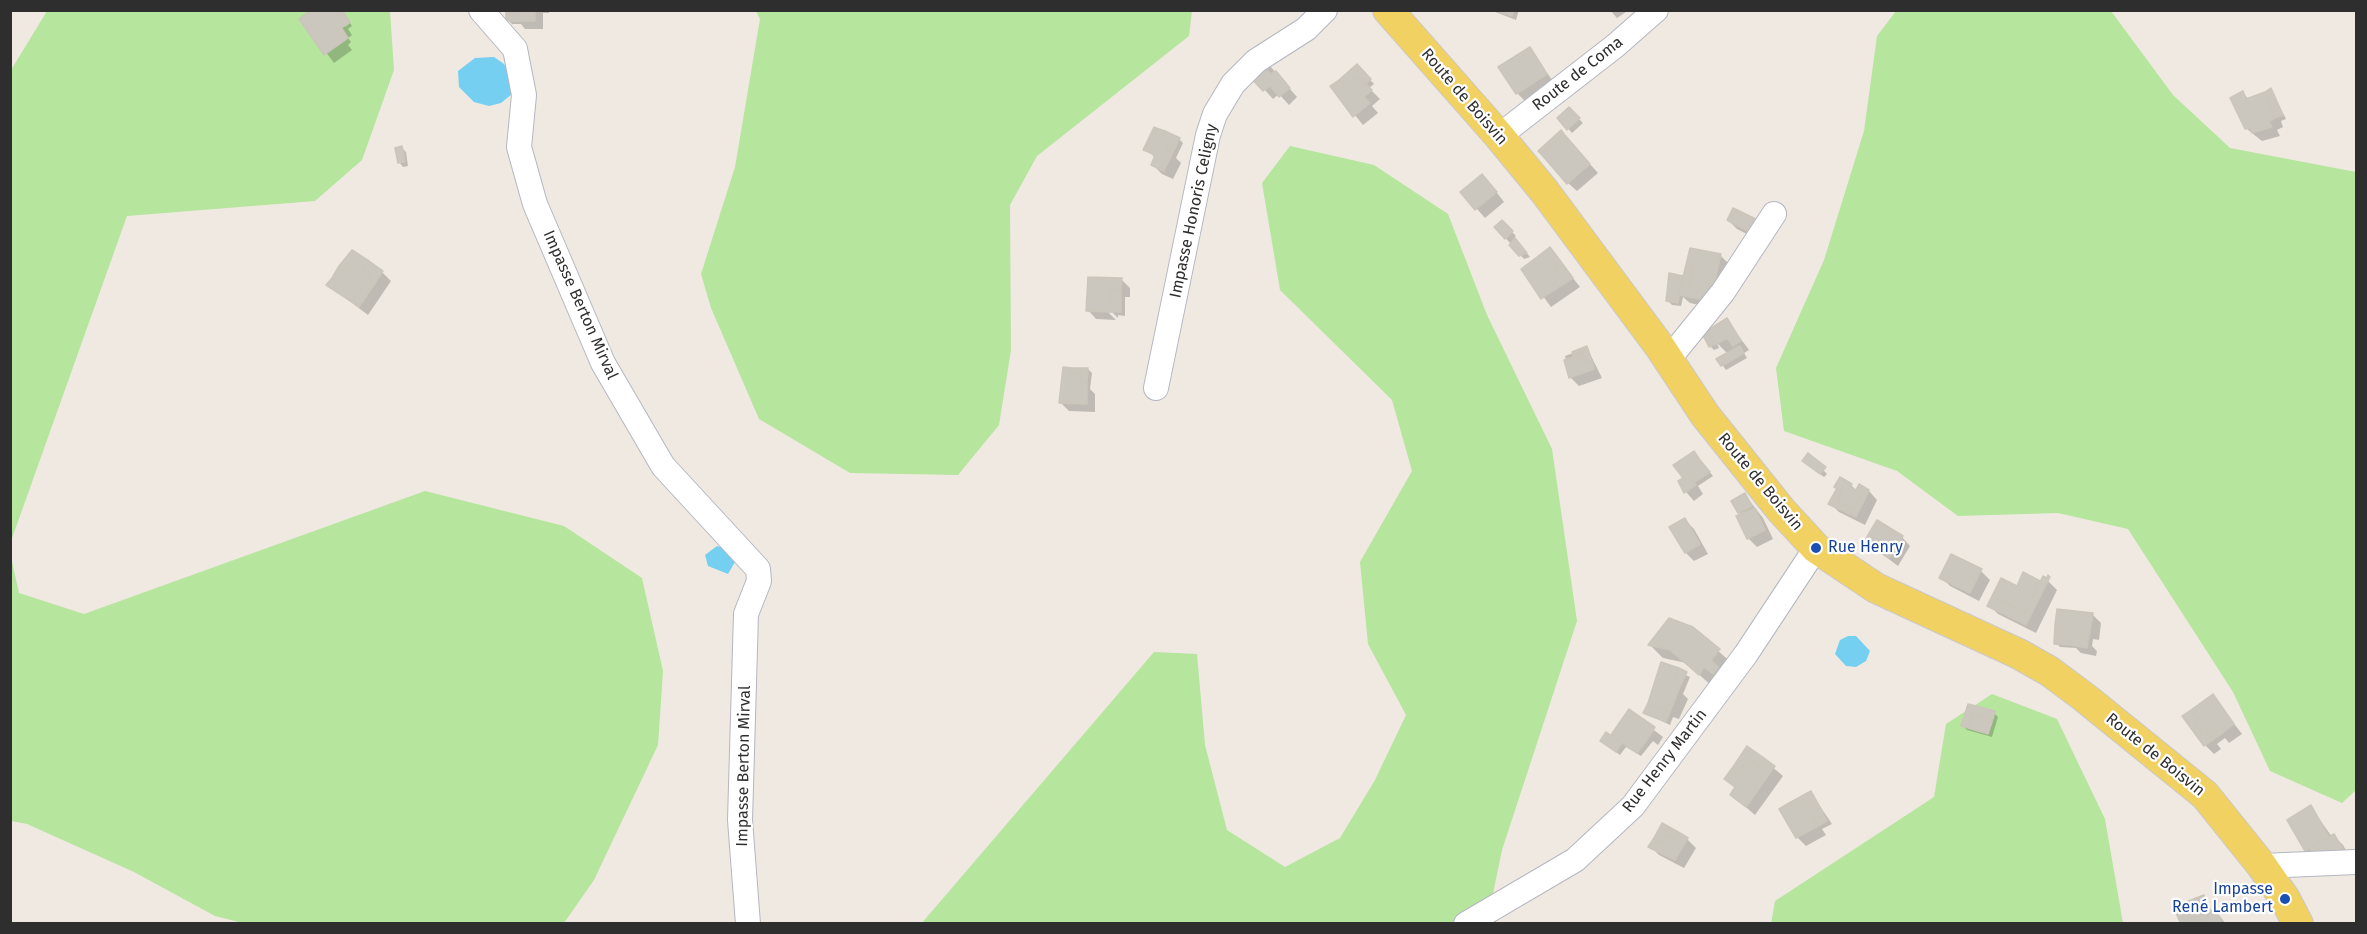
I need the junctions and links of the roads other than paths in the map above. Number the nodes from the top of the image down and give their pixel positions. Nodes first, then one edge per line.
1 (481, 10) edge
2 (1325, 10) edge
3 (1388, 10) edge
4 (1656, 10) edge
5 (1499, 136) junction
6 (1774, 214) dead end
7 (1668, 360) junction
8 (1156, 388) dead end
9 (1816, 548) junction
10 (2356, 862) edge
11 (2262, 866) junction
12 (748, 924) edge
13 (1466, 924) edge
14 (2298, 924) edge

1 - 12 street, Impasse Berton Mirval
2 - 8 street, Impasse Honoris Celigny
3 - 5 main road, Route de Boisvin
4 - 5 street, Route de Coma
5 - 7 main road, Route de Boisvin
6 - 7 street
7 - 9 main road, Route de Boisvin
9 - 11 main road, Route de Boisvin
9 - 13 street, Rue Henry Martin
10 - 11 street
11 - 14 main road, Route de Boisvin

